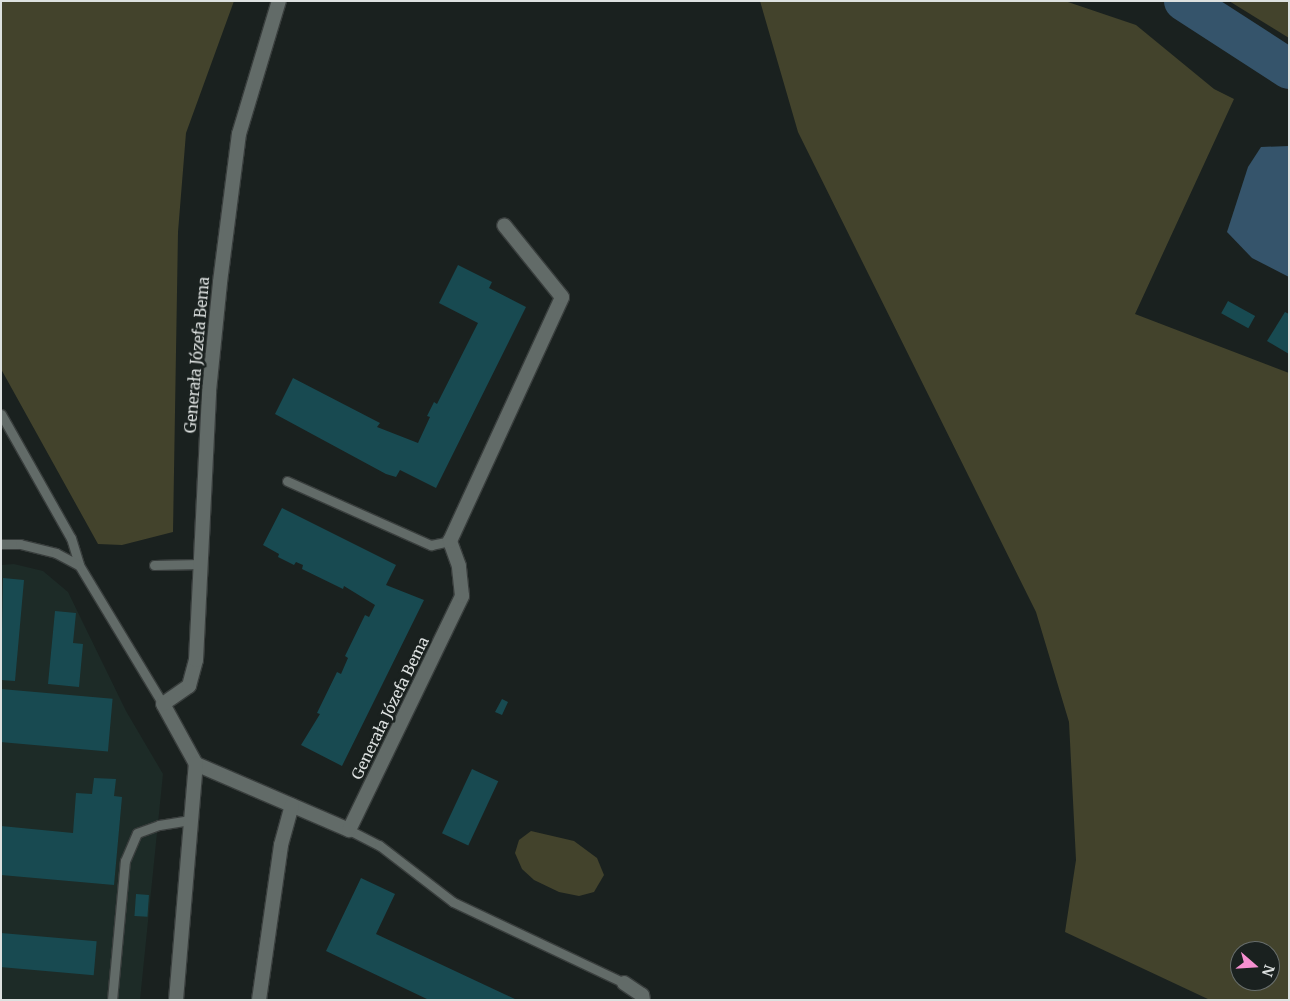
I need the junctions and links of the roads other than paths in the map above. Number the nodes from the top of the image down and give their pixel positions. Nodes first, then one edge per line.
1 (279, 1) edge
2 (504, 225) dead end
3 (1, 414) edge
4 (287, 480) dead end
5 (450, 541) junction
6 (1, 544) edge
7 (200, 564) junction
8 (79, 565) junction
9 (154, 565) dead end
10 (162, 704) junction
11 (196, 764) junction
12 (292, 805) junction
13 (189, 820) junction
14 (349, 830) junction
15 (624, 983) joint
16 (112, 1000) edge
17 (176, 1000) edge
18 (258, 1000) edge
19 (643, 1000) edge

1 - 7 street, Generała Józefa Bema
2 - 5 street
3 - 8 lane
4 - 5 lane
5 - 14 street, Generała Józefa Bema
6 - 8 lane
7 - 9 lane
7 - 10 street, Generała Józefa Bema
8 - 10 lane
10 - 11 street
11 - 12 street
11 - 13 street
12 - 14 street
12 - 18 street
13 - 16 lane
13 - 17 street
14 - 15 lane
15 - 19 street

